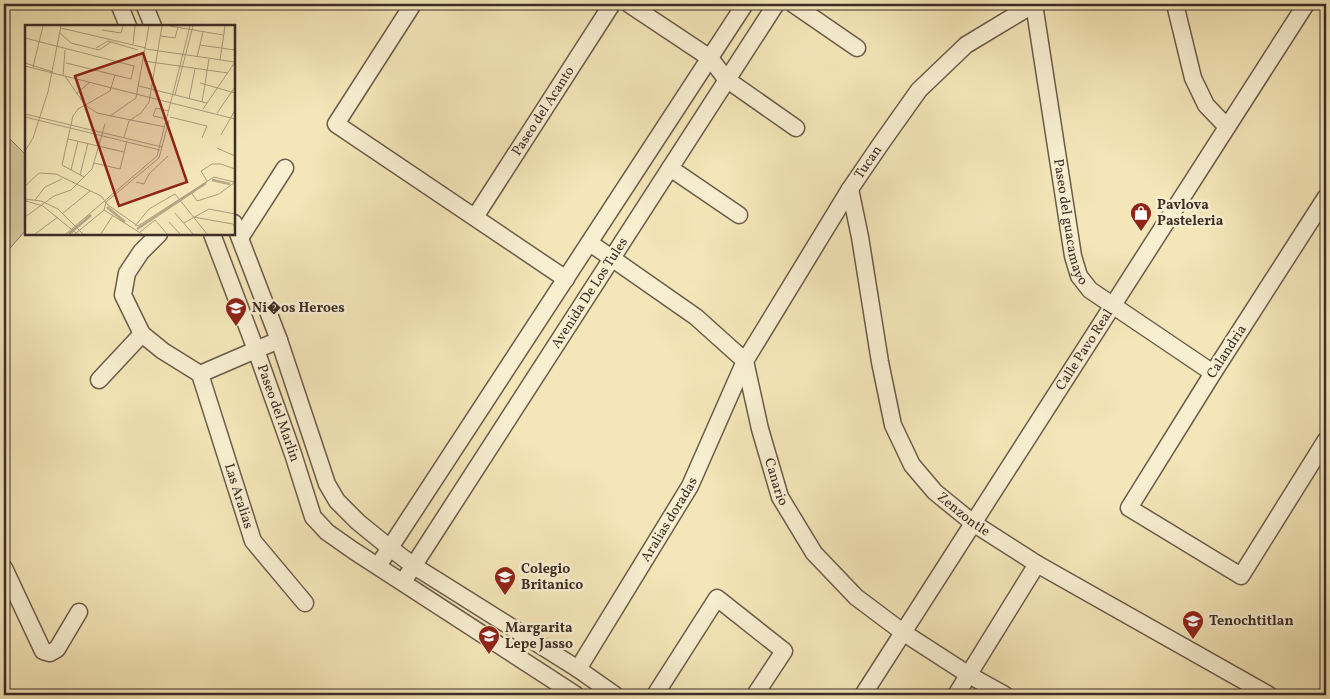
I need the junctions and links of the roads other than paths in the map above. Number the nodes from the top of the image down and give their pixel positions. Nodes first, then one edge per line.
1 (118, 4) edge
2 (144, 4) edge
3 (413, 4) edge
4 (612, 4) edge
5 (629, 4) edge
6 (745, 4) edge
7 (776, 4) edge
8 (793, 4) edge
9 (1034, 4) edge
10 (1175, 4) edge
11 (1306, 4) edge
12 (128, 25) edge
13 (153, 25) edge
14 (858, 48) dead end
15 (710, 58) junction
16 (726, 79) junction
17 (1228, 127) junction
18 (796, 128) dead end
19 (285, 168) dead end
20 (670, 168) junction
21 (850, 189) junction
22 (1326, 197) edge
23 (738, 215) dead end
24 (475, 217) junction
25 (237, 231) edge
26 (158, 235) edge
27 (212, 235) edge
28 (590, 243) junction
29 (612, 259) junction
30 (566, 279) junction
31 (1113, 306) junction
32 (142, 334) junction
33 (279, 340) junction
34 (256, 350) junction
35 (746, 361) junction
36 (1213, 373) junction
37 (200, 374) junction
38 (99, 380) dead end
39 (1326, 440) edge
40 (973, 524) junction
41 (390, 548) junction
42 (1038, 564) junction
43 (378, 566) junction
44 (414, 566) junction
45 (4, 568) edge
46 (403, 582) junction
47 (305, 603) dead end
48 (79, 612) dead end
49 (904, 633) junction
50 (578, 669) junction
51 (969, 675) junction
52 (1244, 689) edge
53 (576, 695) edge
54 (615, 695) edge
55 (655, 695) edge
56 (756, 695) edge
57 (863, 695) edge
58 (956, 695) edge
59 (1005, 695) edge
60 (1269, 695) edge

1 - 12 street
2 - 13 street
3 - 24 street
4 - 24 street, Paseo del Acanto
5 - 15 street
6 - 15 street, Avenida De Los Tules
7 - 16 street, Avenida De Los Tules
8 - 14 street
9 - 21 street, Tucan
9 - 31 street, Paseo del guacamayo
10 - 17 street
11 - 17 street, Calle Pavo Real
15 - 16 street
15 - 28 street, Avenida De Los Tules
16 - 18 street
16 - 20 street, Avenida De Los Tules
17 - 31 street, Calle Pavo Real
19 - 25 street
20 - 23 street
20 - 29 street, Avenida De Los Tules
21 - 35 street, Tucan
21 - 40 street, Zenzontle
22 - 36 street, Calandria
24 - 30 street
25 - 33 street, Paseo del Marlin
26 - 32 street
27 - 34 street, Paseo del Marlin
28 - 29 street
28 - 30 street, Avenida De Los Tules
29 - 35 street
29 - 44 street, Avenida De Los Tules
30 - 41 street, Avenida De Los Tules
31 - 36 street, Paseo del guacamayo
31 - 40 street, Calle Pavo Real
32 - 37 street
32 - 38 street
33 - 34 street
33 - 41 street, Paseo del Marlin
34 - 37 street
34 - 43 street, Paseo del Marlin
35 - 49 street, Canario
35 - 50 street, Aralias doradas
36 - 39 street, Calandria
37 - 47 street, Las Aralias
40 - 42 street, Zenzontle
40 - 49 street, Calle Pavo Real
41 - 43 street, Avenida De Los Tules
41 - 44 street, Paseo del Marlin
42 - 51 street
42 - 52 street, Zenzontle
43 - 46 street, Paseo del Marlin
44 - 46 street, Avenida De Los Tules
44 - 50 street, Paseo del Marlin
45 - 48 street
46 - 53 street, Paseo del Marlin
49 - 51 street, Canario
49 - 57 street, Calle Pavo Real
50 - 54 street, Paseo del Marlin
51 - 58 street
51 - 59 street, Canario
52 - 60 street, Zenzontle
55 - 56 street

